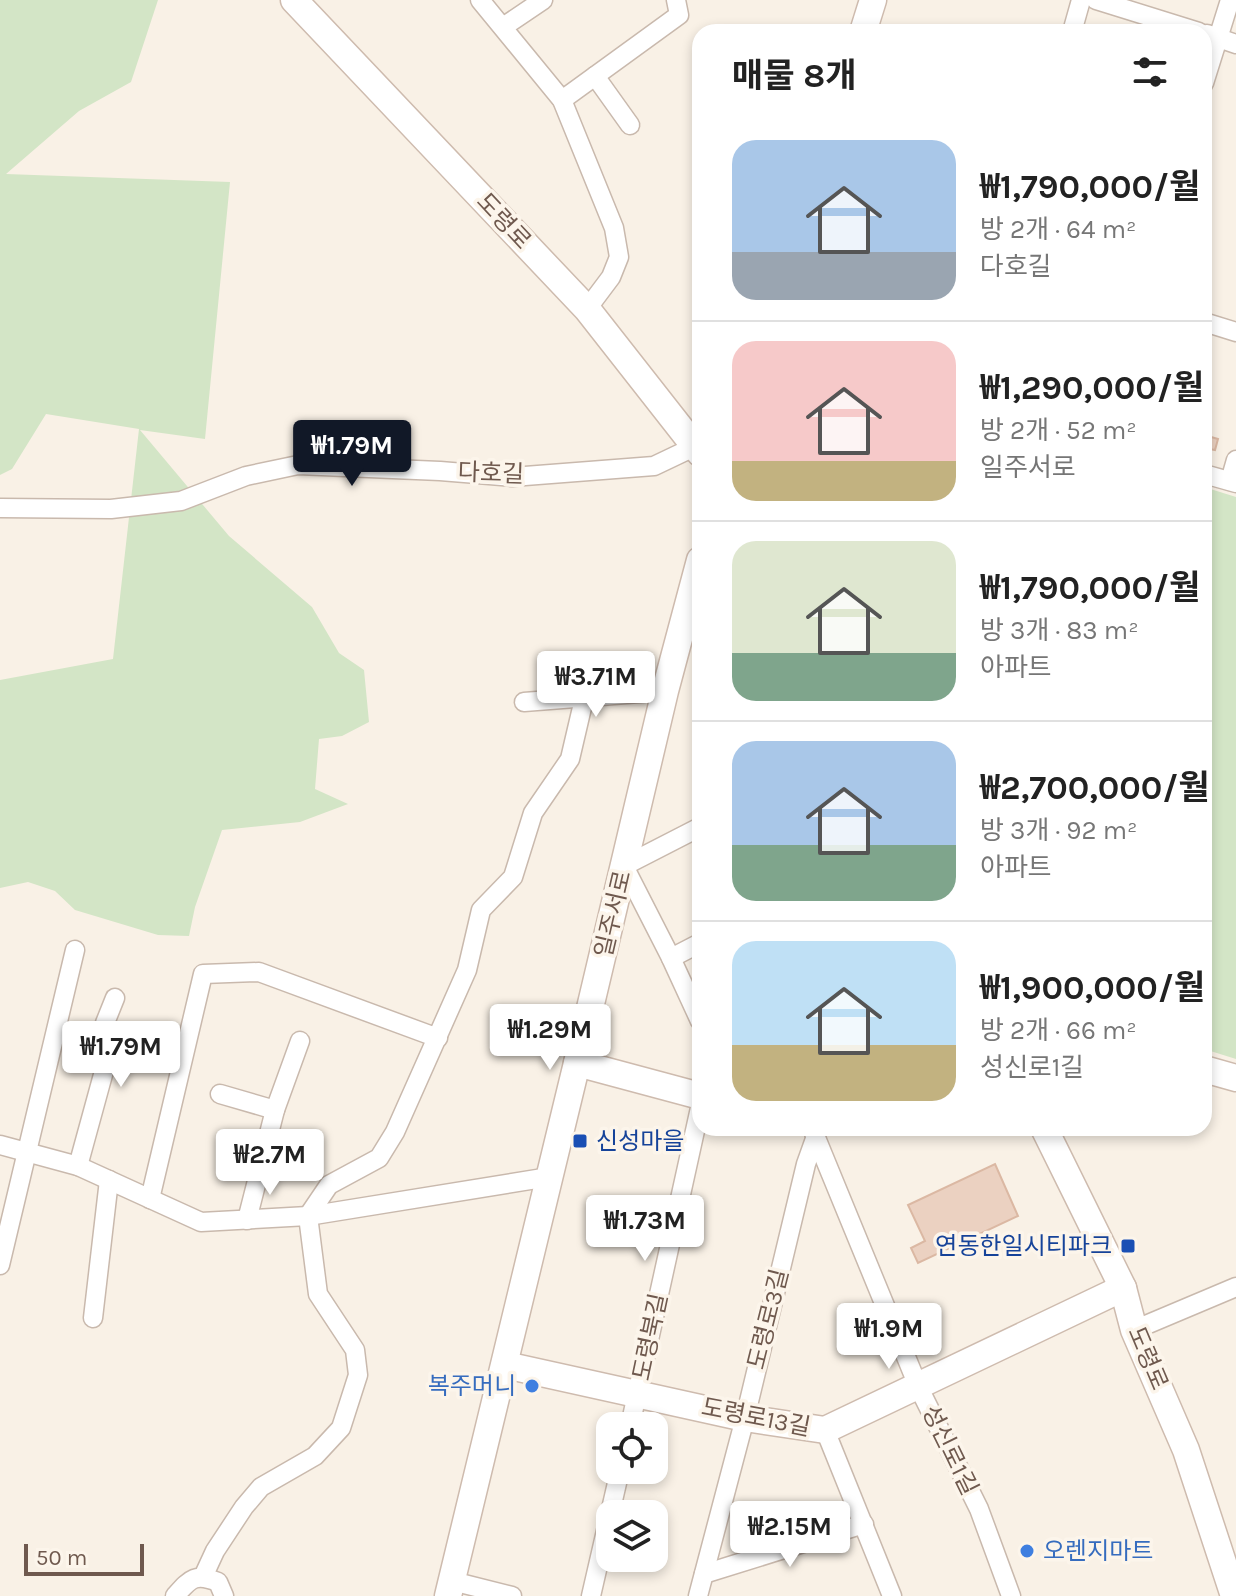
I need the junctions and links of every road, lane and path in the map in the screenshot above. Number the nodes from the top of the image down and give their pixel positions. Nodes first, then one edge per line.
1 (294, 0) edge
2 (480, 0) edge
3 (543, 0) edge
4 (676, 0) edge
5 (873, 0) edge
6 (1081, 0) edge
7 (1096, 0) edge
8 (1230, 0) edge
9 (866, 24) edge
10 (1074, 24) edge
11 (1173, 24) edge
12 (503, 27) junction
13 (1214, 37) edge
14 (595, 76) junction
15 (562, 100) junction
16 (630, 125) dead end
17 (587, 309) junction
18 (1212, 324) edge
19 (1236, 332) edge
20 (692, 442) edge
21 (692, 452) edge
22 (1236, 460) edge
23 (1212, 476) edge
24 (1233, 482) edge
25 (0, 508) edge
26 (692, 589) edge
27 (692, 644) edge
28 (672, 663) junction
29 (665, 691) junction
30 (584, 699) junction
31 (524, 702) dead end
32 (692, 831) edge
33 (624, 866) junction
34 (692, 947) edge
35 (75, 950) dead end
36 (671, 958) junction
37 (115, 998) dead end
38 (692, 1004) edge
39 (438, 1038) junction
40 (300, 1041) dead end
41 (577, 1063) junction
42 (1212, 1071) edge
43 (1236, 1078) edge
44 (220, 1094) dead end
45 (692, 1094) edge
46 (275, 1110) junction
47 (694, 1136) edge
48 (813, 1136) edge
49 (816, 1136) edge
50 (1048, 1136) edge
51 (0, 1145) edge
52 (26, 1151) junction
53 (78, 1166) junction
54 (549, 1177) junction
55 (109, 1180) junction
56 (150, 1199) junction
57 (308, 1216) junction
58 (247, 1220) junction
59 (0, 1265) edge
60 (1236, 1287) edge
61 (1123, 1288) junction
62 (93, 1318) dead end
63 (1134, 1330) junction
64 (505, 1365) junction
65 (918, 1386) junction
66 (638, 1393) junction
67 (633, 1412) edge
68 (745, 1418) junction
69 (825, 1430) junction
70 (617, 1484) edge
71 (864, 1524) junction
72 (704, 1574) junction
73 (203, 1577) junction
74 (450, 1589) edge
75 (175, 1596) edge
76 (224, 1596) edge
77 (512, 1596) edge
78 (591, 1596) edge
79 (698, 1596) edge
80 (892, 1596) edge
81 (1011, 1596) edge
82 (1234, 1596) edge

1 - 17 main road, 도령로
2 - 12 street
3 - 12 street
4 - 14 street
5 - 9 main road
6 - 10 street
7 - 11 street
8 - 13 street
12 - 15 street
14 - 15 street
14 - 16 street
15 - 17 street
17 - 20 main road, 도령로
18 - 19 street
21 - 25 street, 다호길
22 - 24 street
23 - 24 street
26 - 28 main road, 일주서로
27 - 28 main road
28 - 29 main road, 일주서로
29 - 30 street
29 - 33 main road, 일주서로
30 - 31 street
30 - 39 street
32 - 33 street
33 - 36 street
33 - 41 main road, 일주서로
34 - 36 street
35 - 52 street
36 - 38 street
37 - 53 street
39 - 56 street
39 - 57 street
40 - 46 street
41 - 45 main road
41 - 54 main road, 일주서로
42 - 43 main road
44 - 46 street
46 - 58 street
47 - 66 street, 도령북길
48 - 68 street, 도령로3길
49 - 65 street, 성신로1길
50 - 61 main road, 도령로
51 - 52 street
52 - 53 street
52 - 59 street
53 - 55 street
54 - 57 street
54 - 64 main road, 일주서로
55 - 56 street
55 - 62 street
56 - 58 street
57 - 58 street
57 - 73 street
60 - 63 street
61 - 63 main road, 도령로
61 - 65 main road, 도령로13길
63 - 82 main road, 도령로
64 - 66 main road, 도령로13길
64 - 74 main road, 일주서로
65 - 69 main road, 도령로13길
65 - 81 street, 성신로1길
66 - 67 street, 도령북길
66 - 68 main road, 도령로13길
68 - 69 main road, 도령로13길
68 - 72 street, 도령로3길
69 - 71 street
70 - 78 street
71 - 72 street
71 - 80 street
72 - 79 street, 도령로3길
73 - 75 street
73 - 76 street
74 - 77 street

